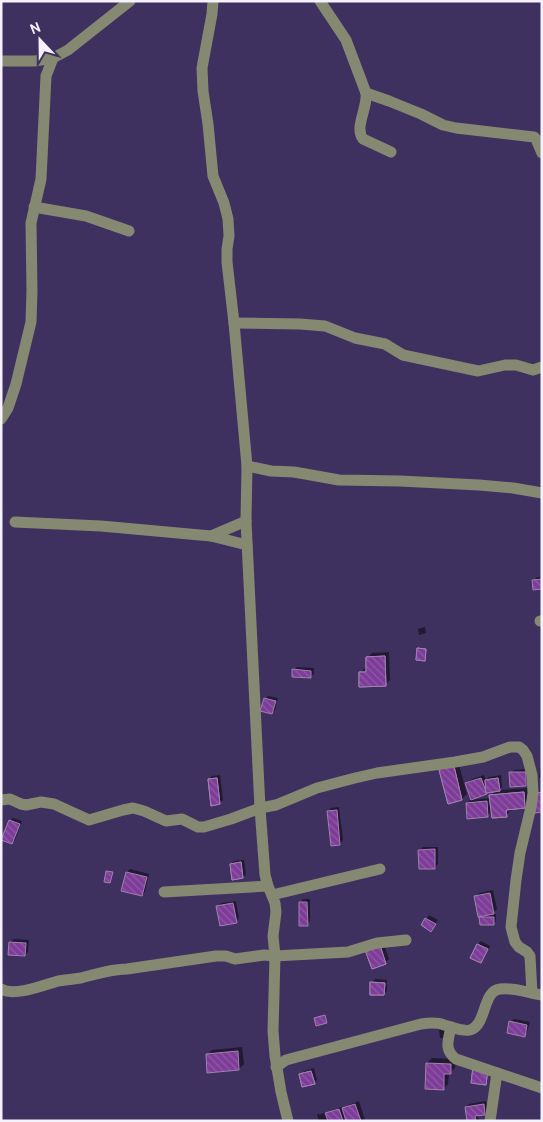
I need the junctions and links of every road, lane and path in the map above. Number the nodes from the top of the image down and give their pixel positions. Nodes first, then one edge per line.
1 (130, 1) edge
2 (213, 1) edge
3 (320, 1) edge
4 (53, 58) junction
5 (1, 60) edge
6 (35, 61) junction
7 (46, 76) junction
8 (366, 93) junction
9 (391, 152) dead end
10 (542, 153) edge
11 (34, 207) junction
12 (129, 231) dead end
13 (234, 323) junction
14 (542, 367) edge
15 (1, 419) edge
16 (247, 466) junction
17 (542, 493) edge
18 (246, 521) junction
19 (15, 522) dead end
20 (211, 536) junction
21 (247, 545) junction
22 (1, 800) edge
23 (260, 808) junction
24 (380, 869) dead end
25 (270, 891) junction
26 (164, 892) dead end
27 (406, 940) dead end
28 (275, 956) junction
29 (1, 990) edge
30 (537, 994) edge
31 (450, 1027) junction
32 (279, 1061) junction
33 (496, 1073) junction
34 (542, 1088) edge
35 (288, 1121) edge
36 (490, 1121) edge

1 - 4 street
2 - 13 street
3 - 8 street
4 - 6 street
4 - 7 street
5 - 6 street
6 - 7 street
7 - 11 street
8 - 9 street
8 - 10 street
11 - 12 street
11 - 15 street
13 - 14 street
13 - 16 street
16 - 17 street
16 - 18 street
18 - 20 street
18 - 21 street
19 - 20 street
20 - 21 street
21 - 23 street
22 - 23 street
23 - 25 street
23 - 30 street
24 - 25 street
25 - 26 street
25 - 28 street
27 - 28 street
28 - 29 street
28 - 32 street
30 - 31 street
31 - 32 street
31 - 33 street
32 - 35 street
33 - 34 street
33 - 36 street

